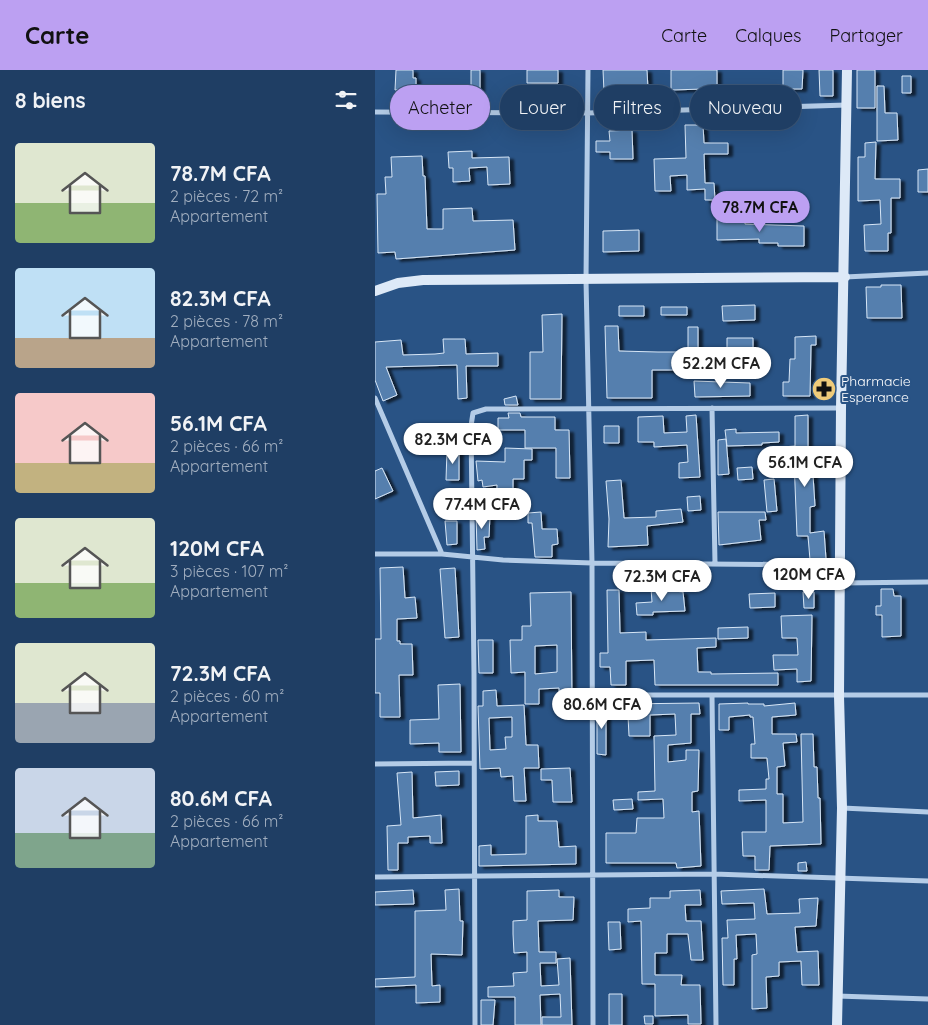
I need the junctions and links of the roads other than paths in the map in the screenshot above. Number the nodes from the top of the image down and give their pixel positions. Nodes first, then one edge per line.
1 (588, 70) edge
2 (847, 70) edge
3 (848, 104) junction
4 (375, 112) edge
5 (588, 113) junction
6 (928, 273) edge
7 (845, 277) junction
8 (586, 280) junction
9 (375, 291) edge
10 (375, 398) edge
11 (711, 408) junction
12 (841, 408) junction
13 (589, 410) junction
14 (382, 412) junction
15 (375, 416) edge
16 (375, 554) edge
17 (442, 554) junction
18 (472, 557) junction
19 (592, 563) junction
20 (715, 563) junction
21 (841, 565) junction
22 (841, 582) junction
23 (928, 582) edge
24 (591, 695) junction
25 (928, 695) edge
26 (712, 696) junction
27 (839, 696) junction
28 (474, 763) junction
29 (375, 764) edge
30 (841, 808) junction
31 (928, 812) edge
32 (714, 874) junction
33 (591, 875) junction
34 (375, 877) edge
35 (474, 877) junction
36 (840, 877) junction
37 (928, 881) edge
38 (837, 996) junction
39 (928, 999) edge
40 (475, 1025) edge
41 (593, 1025) edge
42 (716, 1025) edge
43 (837, 1025) edge

1 - 5 street
2 - 3 street
3 - 5 street
3 - 7 street
4 - 5 street
5 - 8 street
6 - 7 street
7 - 8 street
7 - 12 street
8 - 9 street
8 - 13 street
10 - 14 street
11 - 12 street
11 - 13 street
11 - 20 street
12 - 21 street
13 - 18 street
13 - 19 street
14 - 15 street
14 - 17 street
16 - 17 street
17 - 18 street
18 - 19 street
18 - 28 street
19 - 20 street
19 - 24 street
20 - 21 street
21 - 22 street
22 - 23 street
22 - 27 street
24 - 26 street
24 - 33 street
25 - 27 street
26 - 27 street
26 - 32 street
27 - 30 street
28 - 29 street
28 - 35 street
30 - 31 street
30 - 36 street
32 - 33 street
32 - 36 street
32 - 42 street
33 - 35 street
33 - 41 street
34 - 35 street
35 - 40 street
36 - 37 street
36 - 38 street
38 - 39 street
38 - 43 street

